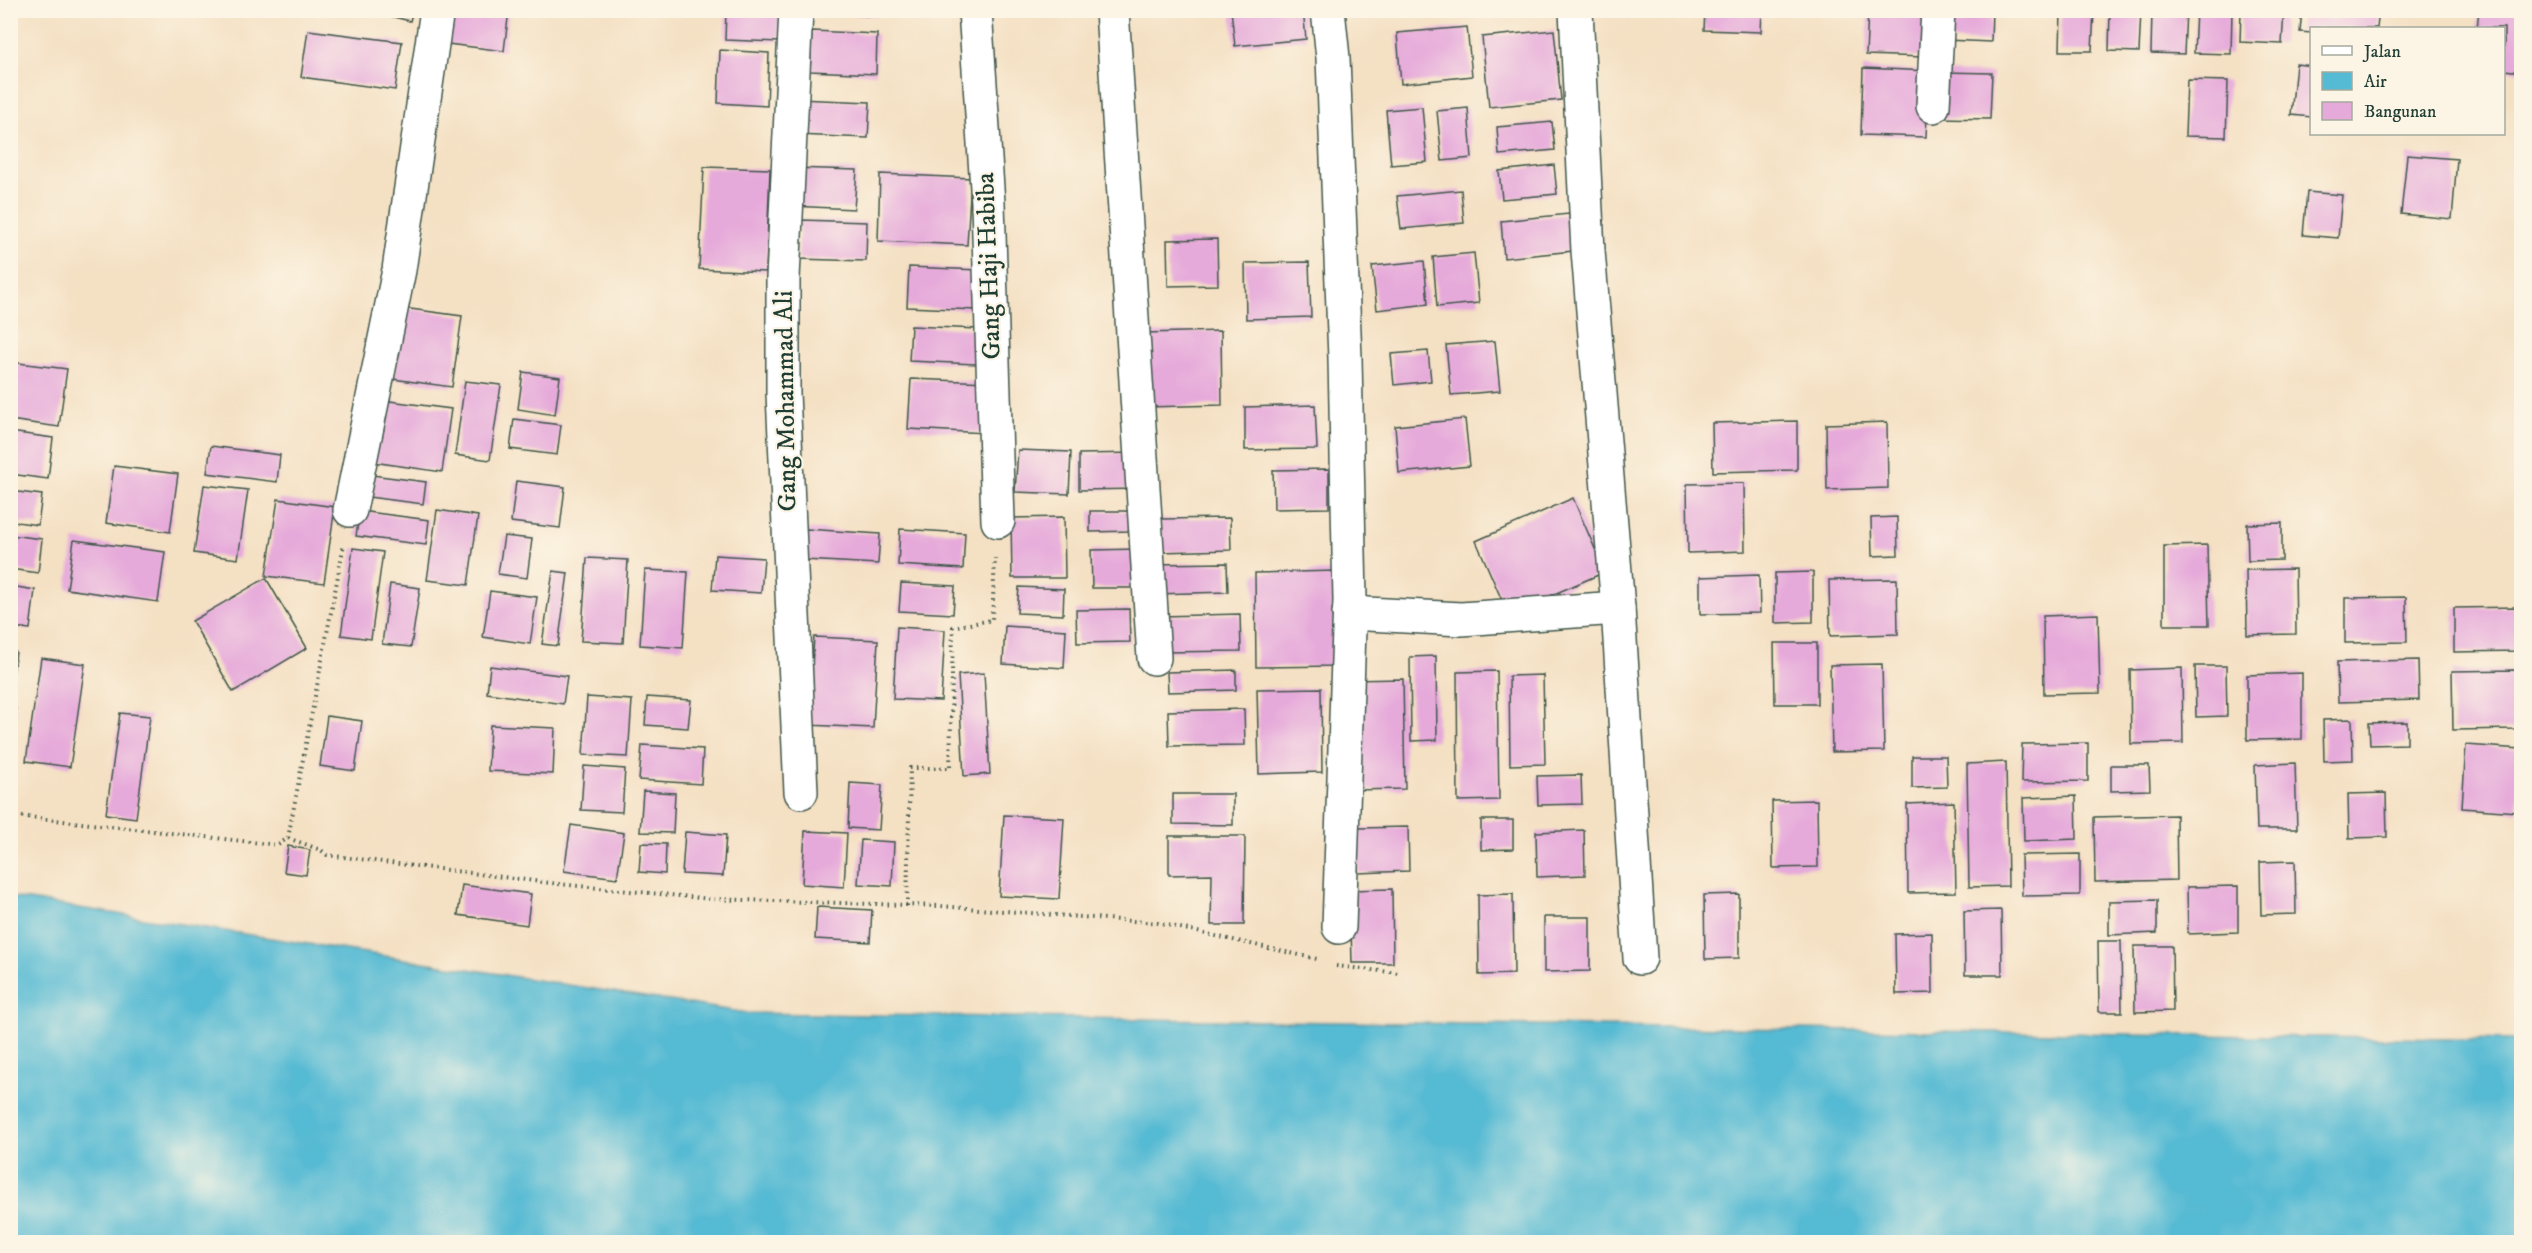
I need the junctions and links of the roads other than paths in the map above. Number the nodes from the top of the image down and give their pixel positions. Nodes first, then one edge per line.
1 (437, 10) edge
2 (796, 10) edge
3 (975, 10) edge
4 (1112, 10) edge
5 (1328, 10) edge
6 (1576, 10) edge
7 (1938, 10) edge
8 (1933, 106) dead end
9 (350, 510) road end
10 (998, 521) road end
11 (1618, 608) junction
12 (1349, 613) junction
13 (1154, 658) dead end
14 (801, 792) dead end
15 (1339, 927) dead end
16 (1640, 958) dead end

1 - 9 street
2 - 14 street, Gang Mohammad Ali
3 - 10 street, Gang Haji Habiba
4 - 13 street
5 - 12 street
6 - 11 street
7 - 8 street
11 - 12 street
11 - 16 street
12 - 15 street

